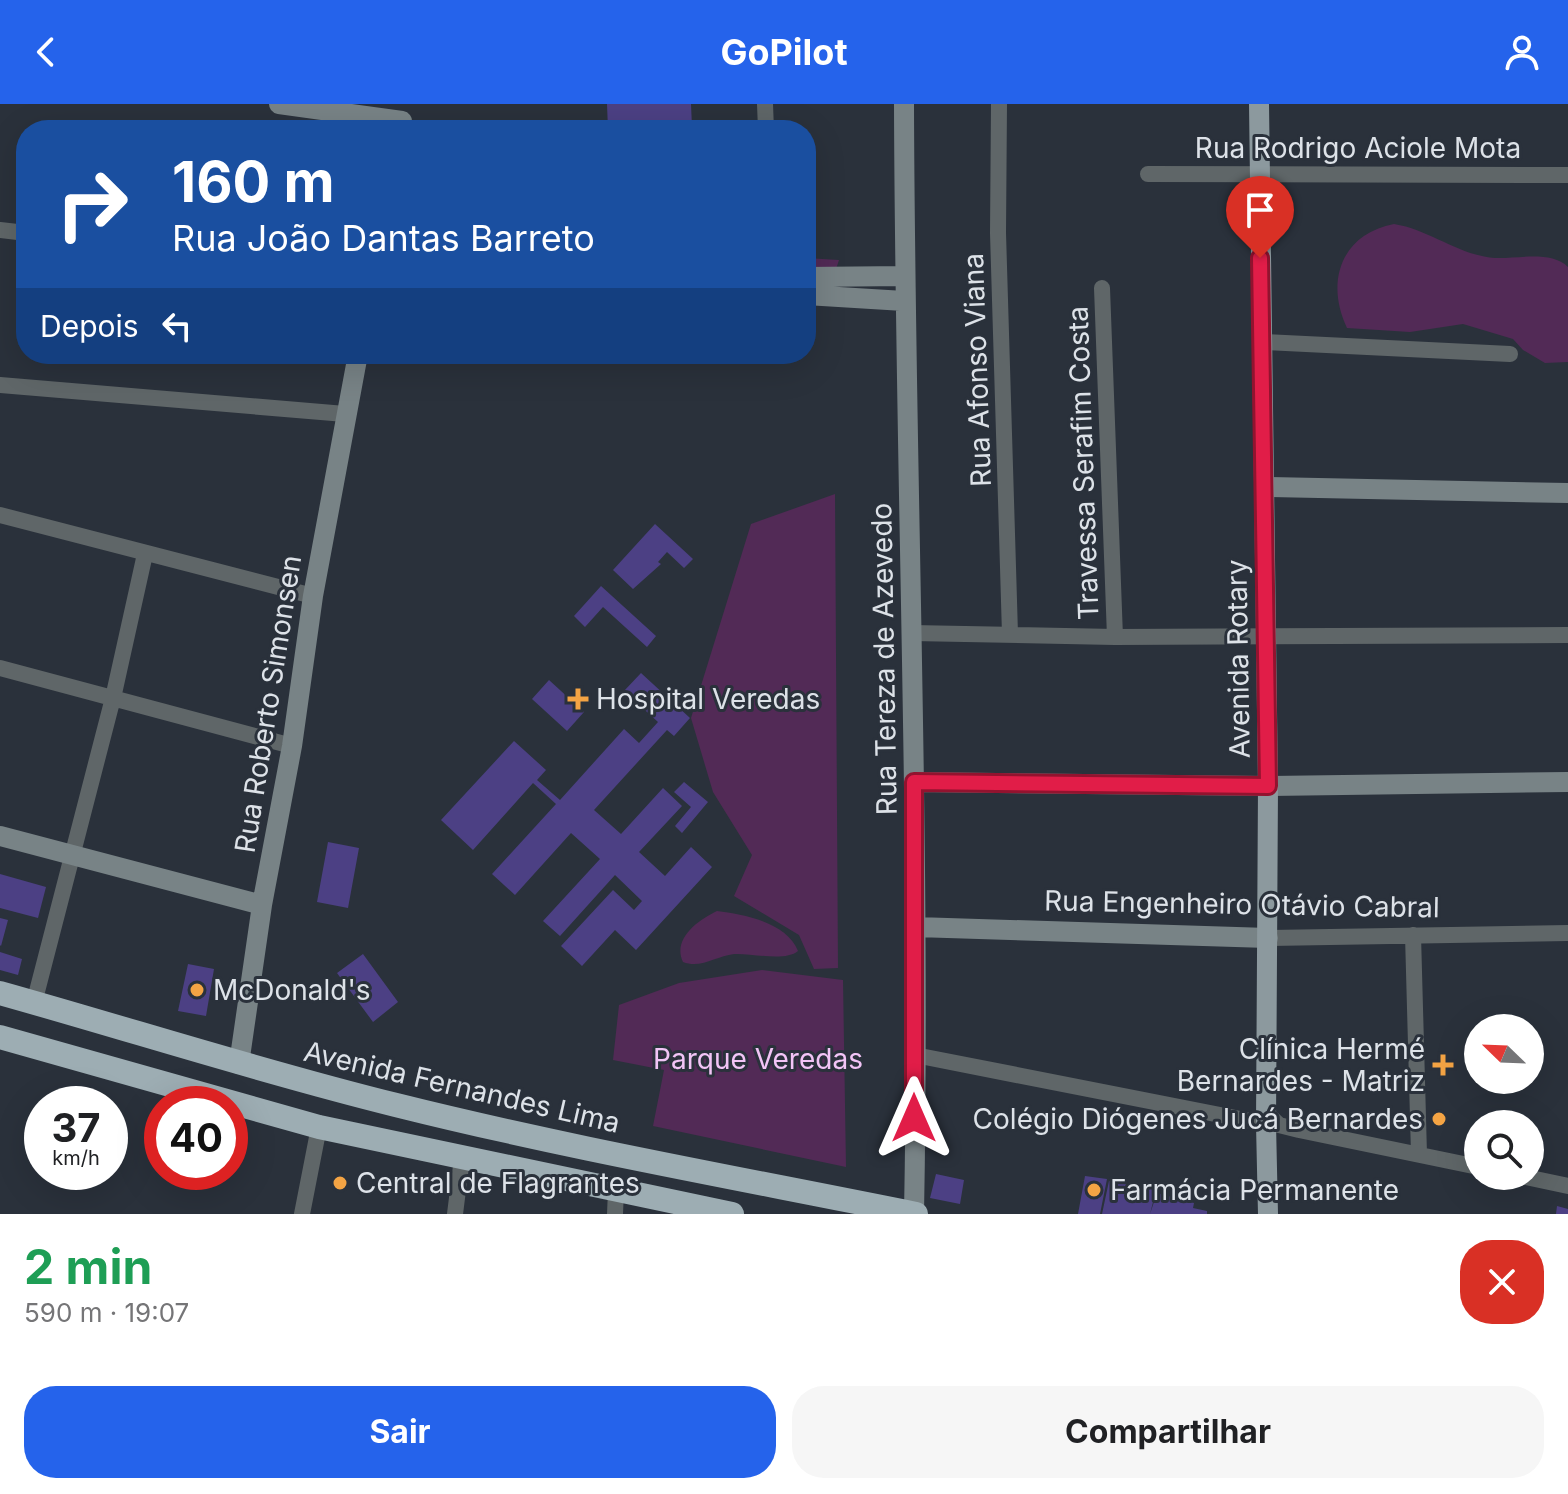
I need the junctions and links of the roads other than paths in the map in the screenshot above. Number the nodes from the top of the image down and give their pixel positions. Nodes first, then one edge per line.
1 (279, 104) edge
2 (904, 104) edge
3 (999, 104) edge
4 (1259, 104) edge
5 (403, 118) edge
6 (1258, 173) junction
7 (1148, 174) dead end
8 (1568, 175) edge
9 (904, 276) junction
10 (816, 277) edge
11 (1102, 288) dead end
12 (816, 296) edge
13 (904, 301) junction
14 (1263, 342) junction
15 (1510, 354) dead end
16 (356, 364) edge
17 (0, 385) edge
18 (345, 414) junction
19 (1264, 487) junction
20 (1568, 493) edge
21 (0, 515) edge
22 (145, 554) junction
23 (313, 596) junction
24 (912, 633) junction
25 (1010, 634) junction
26 (1568, 635) edge
27 (1115, 637) junction
28 (1265, 637) junction
29 (0, 668) edge
30 (113, 698) junction
31 (292, 746) junction
32 (914, 782) junction
33 (1568, 782) edge
34 (1268, 786) junction
35 (0, 836) edge
36 (71, 855) junction
37 (262, 905) junction
38 (916, 927) junction
39 (1568, 933) edge
40 (1413, 935) junction
41 (1268, 938) junction
42 (0, 993) edge
43 (34, 1003) junction
44 (0, 1037) edge
45 (915, 1055) junction
46 (239, 1064) junction
47 (1266, 1118) junction
48 (319, 1127) junction
49 (1299, 1130) junction
50 (1266, 1149) junction
51 (1419, 1154) junction
52 (462, 1158) junction
53 (1464, 1164) edge
54 (1544, 1181) edge
55 (1568, 1186) edge
56 (616, 1202) edge
57 (302, 1214) edge
58 (455, 1214) edge
59 (732, 1214) edge
60 (915, 1214) edge
61 (1268, 1214) edge

1 - 5 street
2 - 9 street, Rua Tereza de Azevedo
3 - 25 street, Rua Afonso Viana
4 - 6 main road, Avenida Rotary
6 - 7 street, Rua Rodrigo Aciole Mota
6 - 8 street, Rua Rodrigo Aciole Mota
6 - 14 main road, Avenida Rotary
9 - 10 street
9 - 13 street, Rua Tereza de Azevedo
11 - 27 street, Travessa Serafim Costa
12 - 13 street
13 - 24 street, Rua Tereza de Azevedo
14 - 15 street
14 - 19 main road, Avenida Rotary
16 - 18 street, Rua Roberto Simonsen
17 - 18 street
18 - 23 street, Rua Roberto Simonsen
19 - 20 street
19 - 28 main road, Avenida Rotary
21 - 22 street
22 - 23 street
22 - 30 street
23 - 31 street, Rua Roberto Simonsen
24 - 25 street
24 - 32 street, Rua Tereza de Azevedo
25 - 27 street
26 - 28 street
27 - 28 street
28 - 34 main road, Avenida Rotary
29 - 30 street
30 - 31 street
30 - 36 street
31 - 37 street, Rua Roberto Simonsen
32 - 34 street
32 - 38 street, Rua Tereza de Azevedo
33 - 34 street
34 - 41 main road, Avenida Rotary
35 - 36 street
36 - 37 street
36 - 43 street
37 - 46 street, Rua Roberto Simonsen
38 - 41 street, Rua Engenheiro Otávio Cabral
38 - 45 street, Rua Tereza de Azevedo
39 - 40 street, Rua Engenheiro Otávio Cabral
40 - 41 street, Rua Engenheiro Otávio Cabral
40 - 51 street
41 - 47 main road, Avenida Rotary
42 - 43 highway, Avenida Fernandes Lima
43 - 46 highway, Avenida Fernandes Lima
44 - 48 highway
45 - 47 street
45 - 60 street, Rua Tereza de Azevedo
46 - 60 highway, Avenida Fernandes Lima
47 - 49 street
47 - 50 main road, Avenida Rotary
48 - 52 highway
48 - 57 street
49 - 50 street
49 - 51 street
50 - 61 main road, Avenida Rotary
51 - 53 street
52 - 56 highway
52 - 58 street
54 - 55 street
56 - 59 highway

